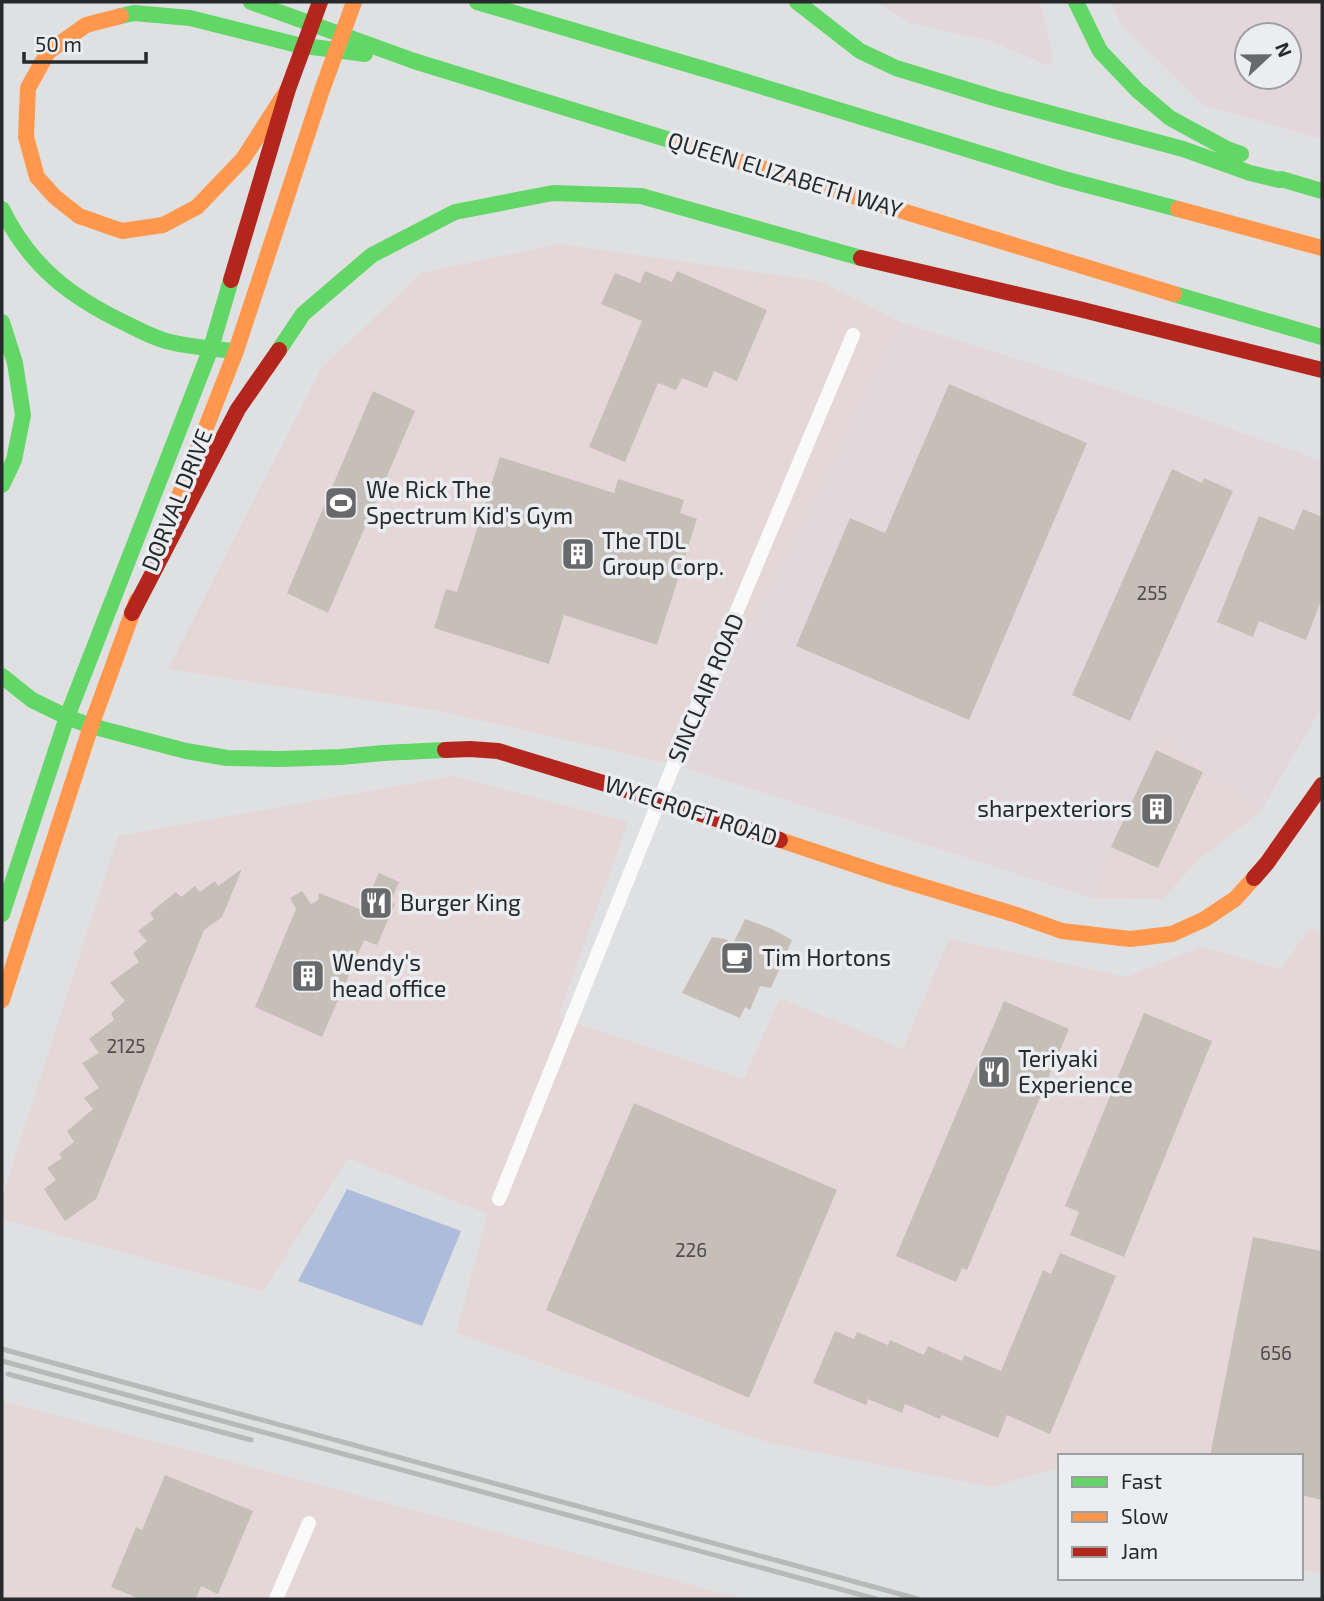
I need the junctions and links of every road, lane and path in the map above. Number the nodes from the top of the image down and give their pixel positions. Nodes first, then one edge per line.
1 (251, 2) edge
2 (320, 2) edge
3 (354, 2) edge
4 (477, 2) edge
5 (797, 2) edge
6 (1076, 2) edge
7 (414, 61) junction
8 (290, 84) junction
9 (1281, 178) junction
10 (1322, 191) edge
11 (2, 209) edge
12 (1322, 248) edge
13 (2, 322) edge
14 (853, 335) dead end
15 (1322, 337) edge
16 (211, 348) junction
17 (236, 351) junction
18 (1322, 370) edge
19 (2, 485) edge
20 (132, 614) junction
21 (2, 676) edge
22 (67, 717) junction
23 (91, 726) junction
24 (1322, 785) edge
25 (659, 800) junction
26 (2, 914) edge
27 (2, 1000) edge
28 (499, 1199) dead end
29 (309, 1523) dead end
30 (276, 1599) edge

1 - 7 main road, QUEEN ELIZABETH WAY
2 - 8 main road, DORVAL DRIVE
3 - 17 main road, DORVAL DRIVE
4 - 12 main road
5 - 9 main road
6 - 9 main road
7 - 8 main road
7 - 15 main road, QUEEN ELIZABETH WAY
8 - 16 main road, DORVAL DRIVE
9 - 10 main road
11 - 16 main road
13 - 19 main road
14 - 25 street, SINCLAIR ROAD
16 - 17 main road
16 - 22 main road, DORVAL DRIVE
17 - 20 main road, DORVAL DRIVE
18 - 20 main road
20 - 23 main road, DORVAL DRIVE
21 - 22 main road, WYECROFT ROAD
22 - 23 main road, WYECROFT ROAD
22 - 26 main road, DORVAL DRIVE
23 - 25 main road, WYECROFT ROAD
23 - 27 main road, DORVAL DRIVE
24 - 25 main road, WYECROFT ROAD
25 - 28 street, SINCLAIR ROAD
29 - 30 street

